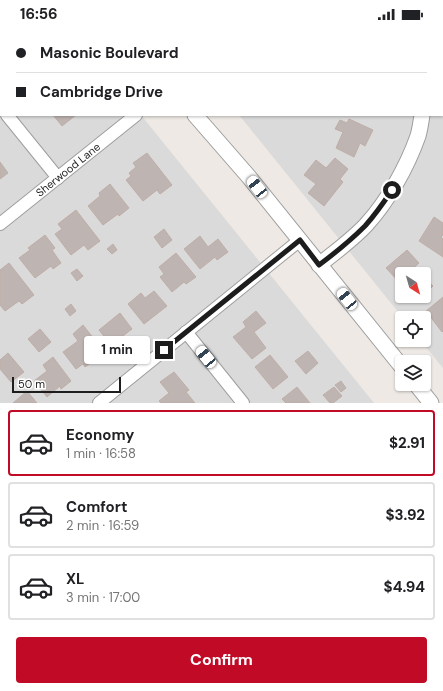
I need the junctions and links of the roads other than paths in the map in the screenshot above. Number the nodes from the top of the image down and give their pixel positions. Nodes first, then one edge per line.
1 (8, 116) edge
2 (135, 116) edge
3 (196, 116) edge
4 (422, 116) edge
5 (58, 178) junction
6 (0, 224) edge
7 (300, 240) junction
8 (319, 265) junction
9 (186, 332) junction
10 (395, 358) edge
11 (422, 391) edge
12 (99, 403) edge
13 (243, 403) edge
14 (431, 403) edge

1 - 5 street
2 - 5 street, Sherwood Lane
3 - 7 street
4 - 8 street
5 - 6 street, Sherwood Lane
7 - 8 street
7 - 9 street
8 - 10 street
9 - 12 street
9 - 13 street
11 - 14 street

